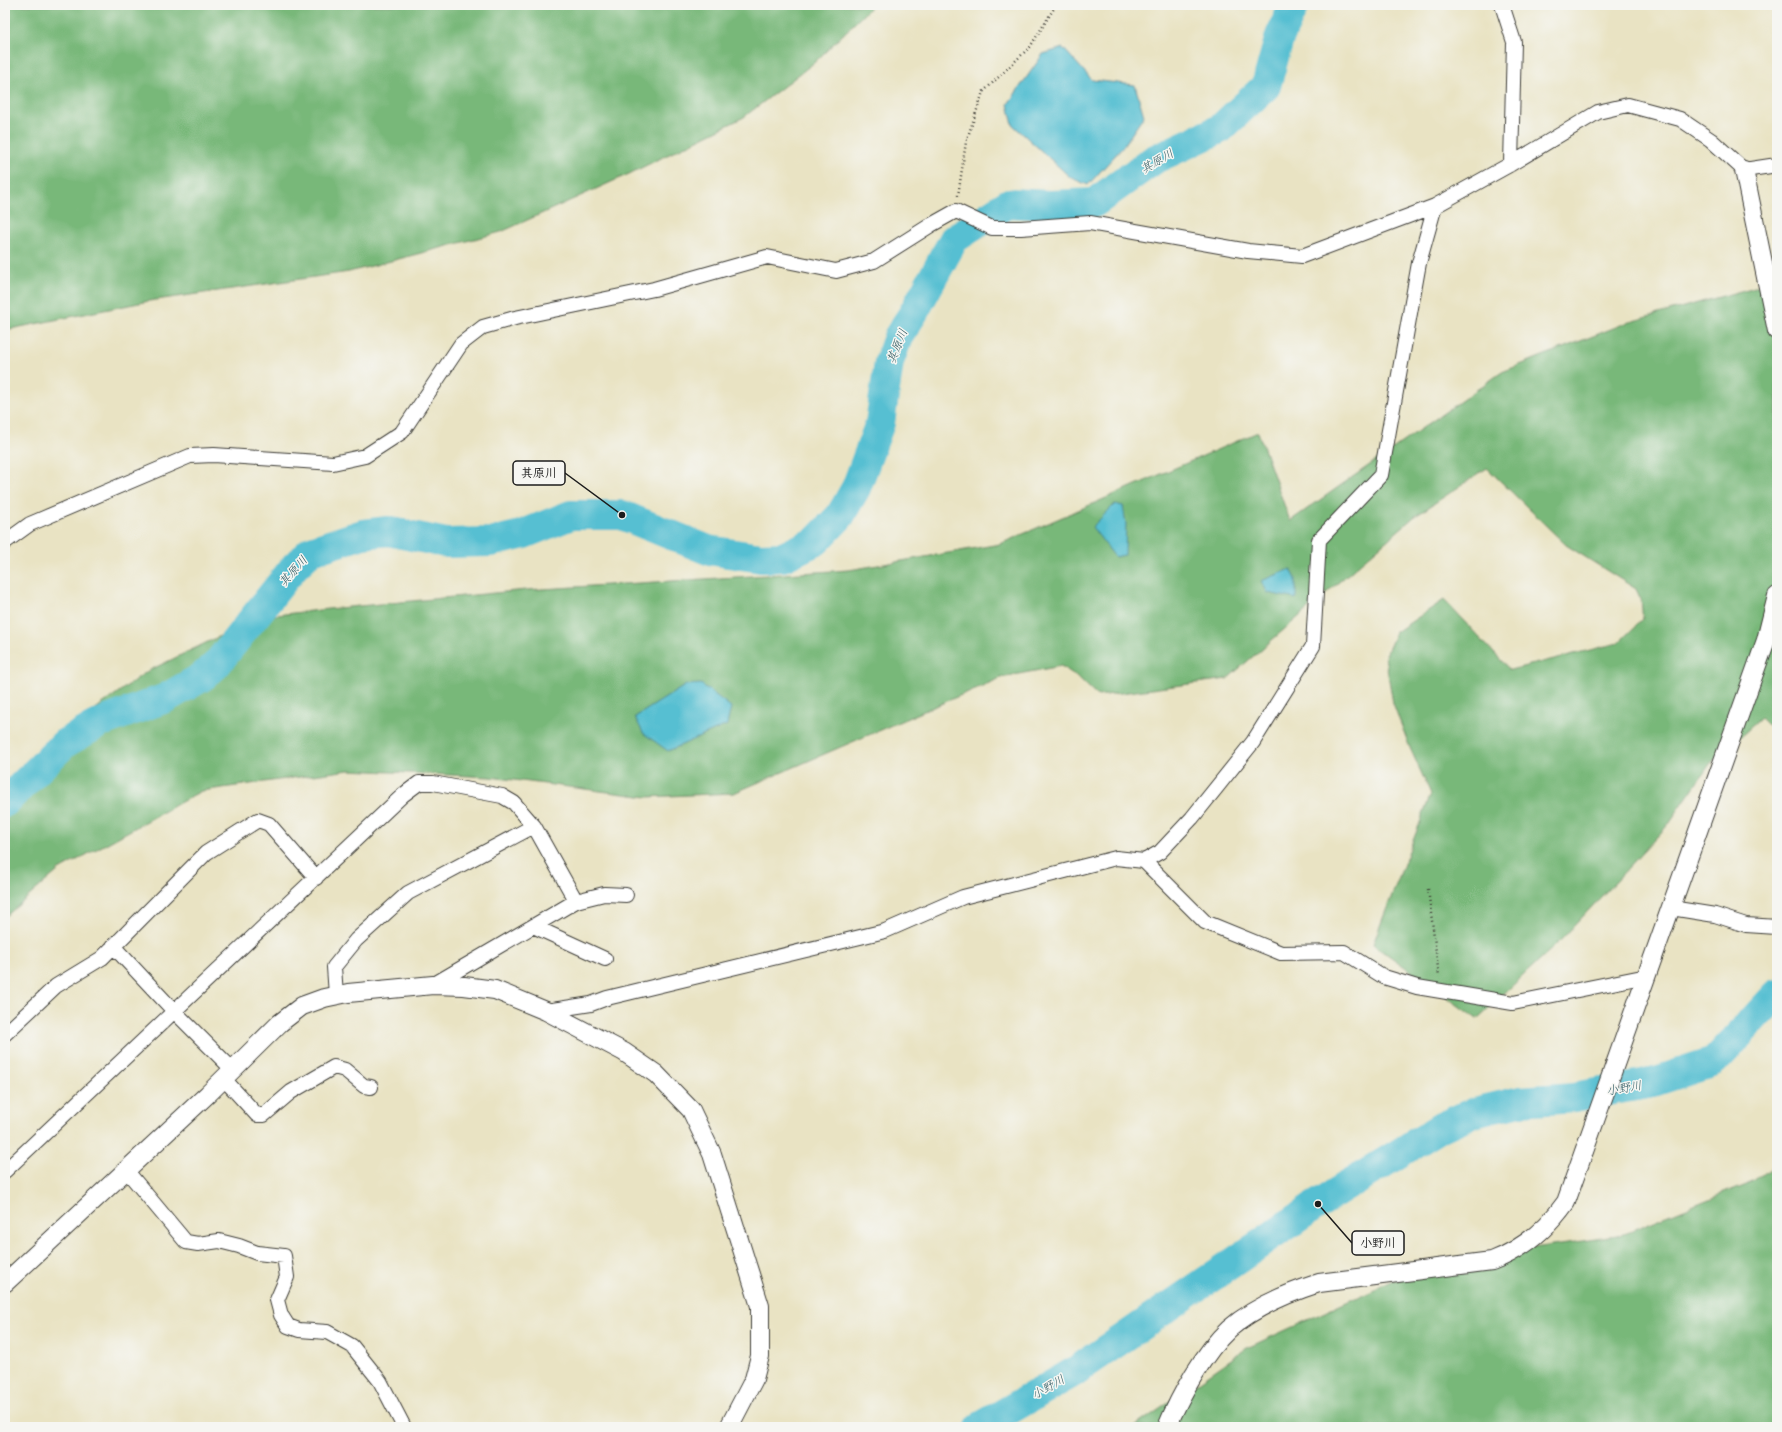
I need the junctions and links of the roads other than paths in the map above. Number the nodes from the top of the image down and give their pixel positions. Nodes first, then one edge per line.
1 (1502, 5) edge
2 (1511, 164) junction
3 (1777, 165) edge
4 (1744, 170) junction
5 (1435, 206) junction
6 (1777, 331) edge
7 (5, 542) edge
8 (1777, 596) edge
9 (534, 826) junction
10 (1144, 861) junction
11 (316, 878) junction
12 (626, 895) dead end
13 (576, 901) junction
14 (1671, 908) junction
15 (533, 926) junction
16 (1777, 927) edge
17 (113, 946) junction
18 (604, 959) dead end
19 (1647, 976) junction
20 (431, 986) junction
21 (336, 995) junction
22 (174, 1011) junction
23 (546, 1011) junction
24 (5, 1034) edge
25 (229, 1074) junction
26 (371, 1087) dead end
27 (126, 1170) junction
28 (5, 1171) edge
29 (5, 1283) edge
30 (404, 1427) edge
31 (729, 1427) edge
32 (1167, 1427) edge

1 - 2 street
2 - 4 street
2 - 5 street
3 - 4 street
4 - 6 street
5 - 7 street
5 - 10 street
8 - 14 street
9 - 11 street
9 - 13 street
9 - 21 street
10 - 19 street
10 - 23 street
11 - 17 street
11 - 22 street
12 - 13 street
13 - 15 street
14 - 16 street
14 - 19 street
15 - 18 street
15 - 20 street
17 - 22 street
17 - 24 street
19 - 32 street
20 - 21 street
20 - 23 street
21 - 25 street
22 - 25 street
22 - 28 street
23 - 31 street
25 - 26 street
25 - 27 street
27 - 29 street
27 - 30 street

